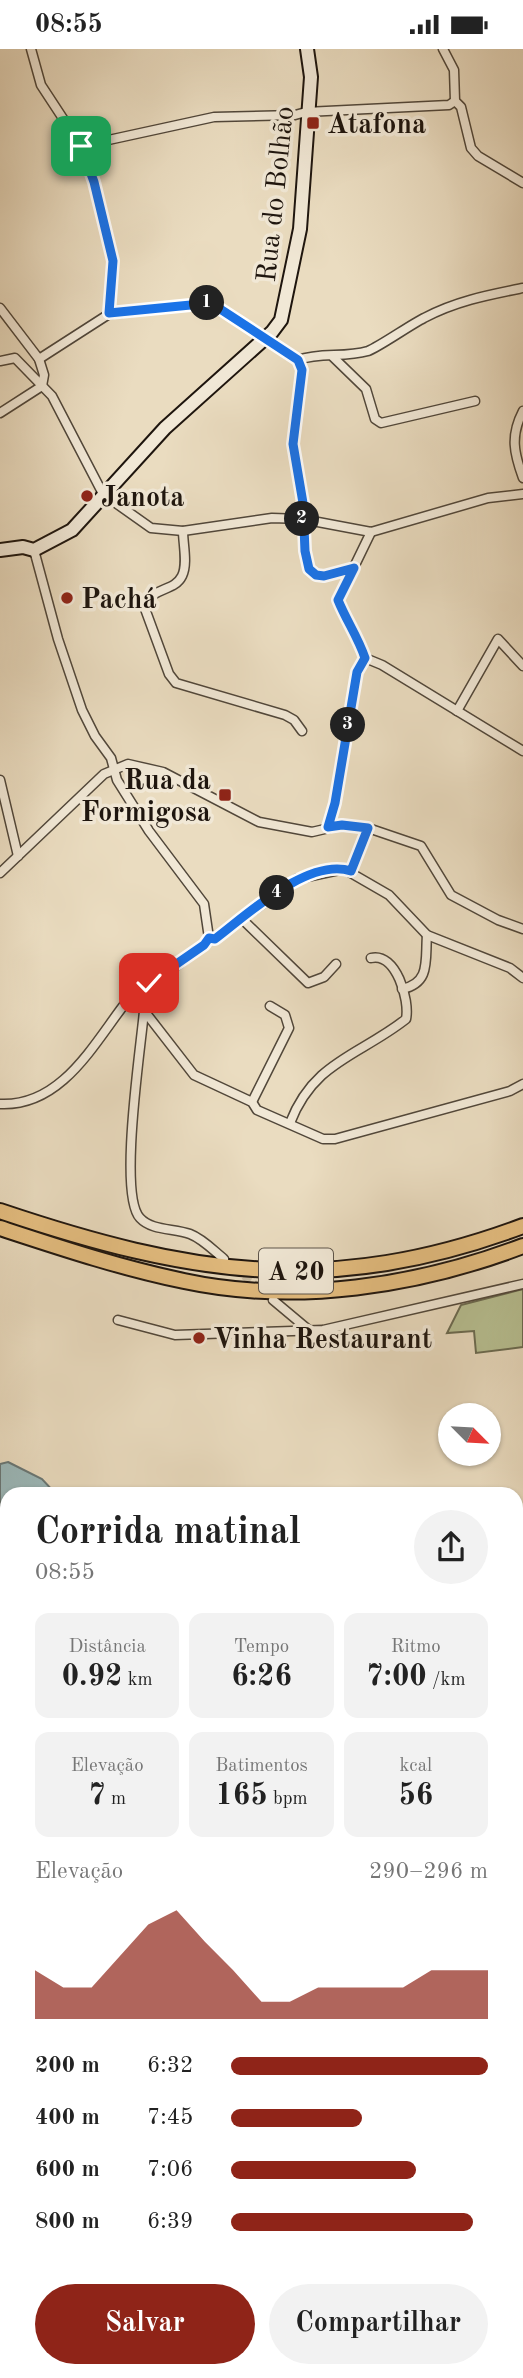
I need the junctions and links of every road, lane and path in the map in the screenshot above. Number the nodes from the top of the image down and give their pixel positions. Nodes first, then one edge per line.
1 (30, 49) edge
2 (307, 49) edge
3 (443, 49) edge
4 (455, 101) junction
5 (306, 112) junction
6 (81, 146) junction
7 (523, 183) edge
8 (523, 288) edge
9 (0, 308) edge
10 (109, 313) junction
11 (264, 337) junction
12 (333, 357) junction
13 (39, 359) junction
14 (298, 360) junction
15 (0, 361) edge
16 (42, 386) junction
17 (475, 401) dead end
18 (523, 411) edge
19 (0, 413) edge
20 (523, 478) edge
21 (523, 494) edge
22 (103, 495) junction
23 (302, 519) junction
24 (183, 531) junction
25 (371, 532) junction
26 (0, 550) edge
27 (34, 550) junction
28 (354, 568) junction
29 (365, 658) junction
30 (523, 666) edge
31 (457, 711) junction
32 (302, 731) dead end
33 (523, 751) edge
34 (116, 768) junction
35 (0, 780) edge
36 (328, 827) junction
37 (368, 828) junction
38 (18, 856) junction
39 (351, 871) junction
40 (0, 873) edge
41 (242, 919) junction
42 (523, 929) edge
43 (427, 935) junction
44 (209, 938) junction
45 (371, 958) dead end
46 (336, 964) dead end
47 (523, 978) edge
48 (402, 989) junction
49 (135, 999) junction
50 (270, 1006) dead end
51 (144, 1011) junction
52 (523, 1084) edge
53 (252, 1102) junction
54 (0, 1104) edge
55 (290, 1123) junction
56 (0, 1211) edge
57 (523, 1226) edge
58 (0, 1228) edge
59 (523, 1245) edge
60 (224, 1259) dead end
61 (523, 1284) edge
62 (273, 1300) dead end
63 (118, 1319) dead end
64 (310, 1331) junction

1 - 6 street
2 - 5 street, Rua do Bolhão
3 - 4 street
4 - 5 street
4 - 7 street
5 - 6 street
5 - 11 street, Rua do Bolhão
6 - 10 street
8 - 12 street
9 - 13 street
10 - 11 street
10 - 13 street
11 - 14 street
11 - 22 street, Rua do Bolhão
12 - 14 street
12 - 17 street
13 - 16 street
14 - 23 street
15 - 16 street
16 - 19 street
16 - 22 street
18 - 20 street
21 - 25 street
22 - 24 street
22 - 27 street, Rua do Bolhão
23 - 24 street
23 - 25 street
23 - 28 street
24 - 32 street
25 - 28 street
26 - 27 street
27 - 34 street
28 - 29 street
29 - 31 street
29 - 36 street
30 - 31 street
31 - 33 street
34 - 36 street
34 - 38 street
34 - 44 street
35 - 38 street
36 - 37 street
37 - 39 street
37 - 42 street
38 - 40 street
39 - 41 street
39 - 43 street
41 - 44 street
41 - 46 street
43 - 47 street
43 - 48 street
44 - 49 street
45 - 48 street
48 - 55 street
49 - 51 street
49 - 54 street
50 - 53 street
51 - 53 street
51 - 60 street
52 - 55 street
53 - 55 street
56 - 57 highway, A 20
58 - 59 highway, A 20
61 - 64 street
62 - 64 street
63 - 64 street

